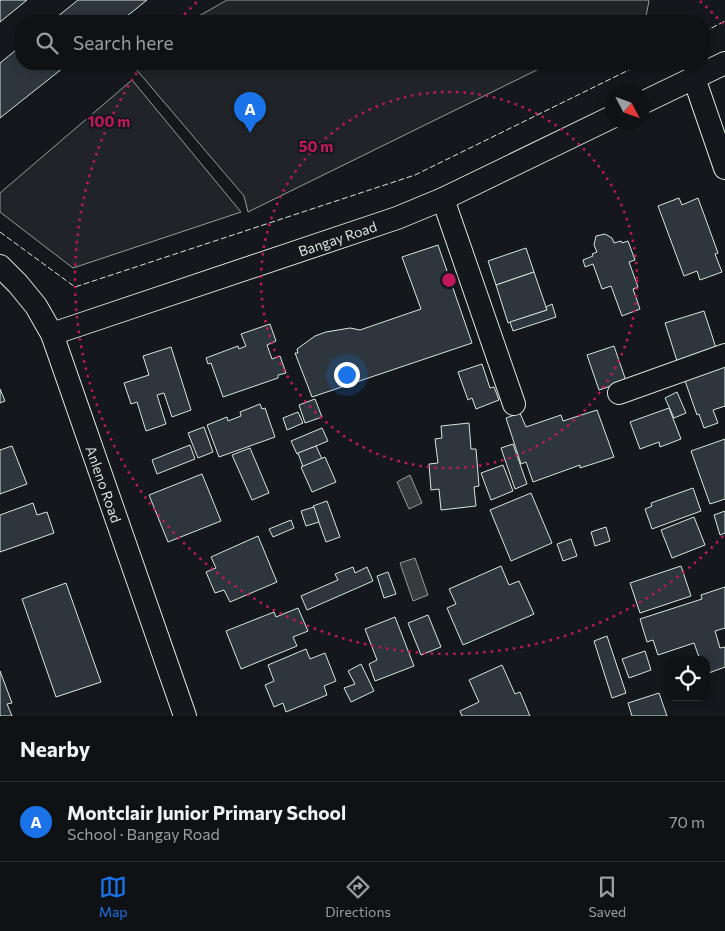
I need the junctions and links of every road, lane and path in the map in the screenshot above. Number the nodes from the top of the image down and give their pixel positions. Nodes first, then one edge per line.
1 (725, 63) edge
2 (694, 78) junction
3 (650, 99) edge
4 (605, 120) edge
5 (725, 168) edge
6 (443, 199) junction
7 (0, 266) edge
8 (52, 334) junction
9 (725, 355) edge
10 (619, 393) dead end
11 (514, 404) dead end
12 (185, 716) edge

1 - 2 street
2 - 3 street
2 - 5 street
4 - 6 street, Bangay Road
6 - 8 street, Bangay Road
6 - 11 street
7 - 8 street, Anleno Road
8 - 12 street, Anleno Road
9 - 10 street

